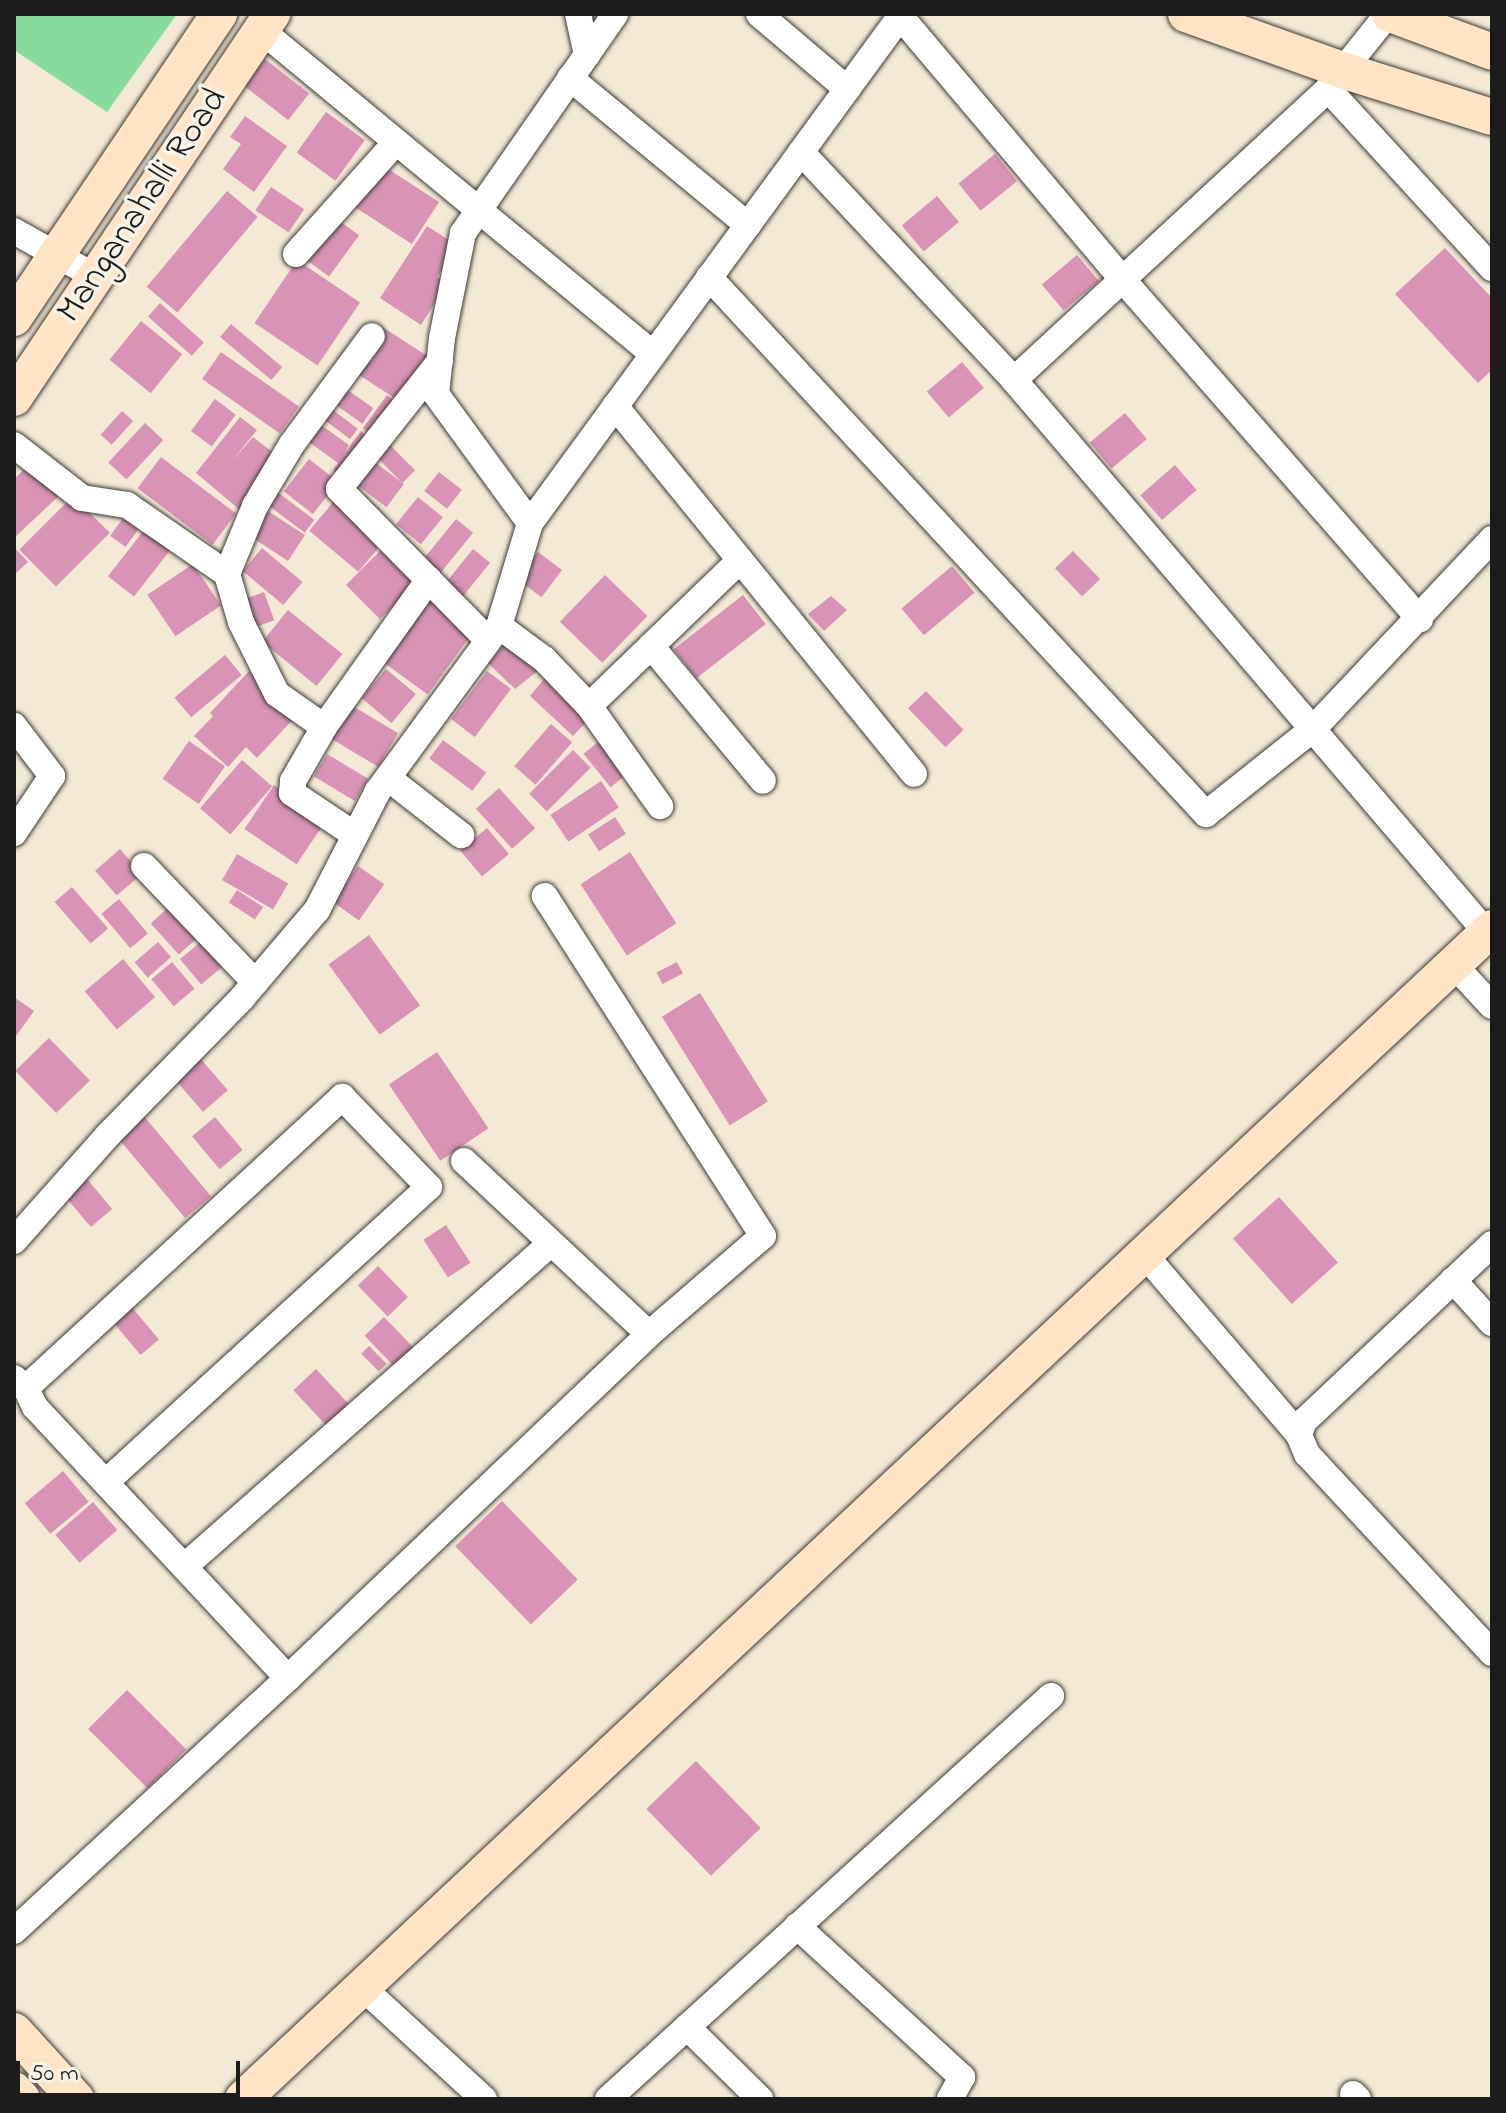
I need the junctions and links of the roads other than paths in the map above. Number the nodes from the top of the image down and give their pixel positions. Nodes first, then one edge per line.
1 (219, 14) edge
2 (578, 14) edge
3 (615, 14) edge
4 (759, 14) edge
5 (1186, 14) edge
6 (1389, 14) edge
7 (901, 15) edge
8 (266, 22) edge
9 (1492, 52) edge
10 (587, 55) junction
11 (570, 78) junction
12 (1337, 80) junction
13 (847, 89) junction
14 (1492, 117) edge
15 (396, 142) junction
16 (801, 152) junction
17 (479, 210) junction
18 (748, 225) junction
19 (14, 231) edge
20 (57, 254) junction
21 (296, 254) dead end
22 (1492, 268) edge
23 (96, 277) junction
24 (709, 277) junction
25 (1123, 280) junction
26 (14, 318) edge
27 (372, 336) dead end
28 (653, 354) junction
29 (440, 361) junction
30 (1014, 380) junction
31 (14, 398) edge
32 (615, 406) junction
33 (14, 445) edge
34 (530, 523) junction
35 (1492, 539) edge
36 (740, 560) junction
37 (227, 574) junction
38 (429, 579) junction
39 (1420, 619) junction
40 (494, 633) junction
41 (651, 646) junction
42 (589, 706) junction
43 (14, 726) edge
44 (324, 727) junction
45 (1313, 729) junction
46 (914, 774) dead end
47 (388, 778) junction
48 (763, 781) dead end
49 (660, 806) dead end
50 (14, 833) edge
51 (355, 835) junction
52 (461, 835) dead end
53 (144, 866) dead end
54 (545, 896) dead end
55 (1489, 931) edge
56 (1453, 964) junction
57 (255, 982) junction
58 (1492, 1006) edge
59 (464, 1161) dead end
60 (14, 1241) edge
61 (551, 1243) junction
62 (1492, 1244) edge
63 (1144, 1254) junction
64 (1453, 1280) junction
65 (1492, 1323) edge
66 (649, 1334) junction
67 (20, 1383) edge
68 (1299, 1435) junction
69 (107, 1481) junction
70 (185, 1566) junction
71 (1492, 1653) edge
72 (288, 1678) junction
73 (1051, 1696) dead end
74 (797, 1926) junction
75 (14, 1931) edge
76 (362, 1987) junction
77 (687, 2027) junction
78 (14, 2031) edge
79 (14, 2090) edge
80 (22, 2099) edge
81 (76, 2099) edge
82 (243, 2099) edge
83 (484, 2099) edge
84 (608, 2099) edge
85 (760, 2099) edge
86 (950, 2099) edge

1 - 20 street, Manganahalli Road
2 - 10 street
3 - 10 street
4 - 13 street
5 - 12 street
6 - 9 street
6 - 12 street
7 - 13 street
7 - 25 street
8 - 15 street
8 - 23 street, Manganahalli Road
10 - 11 street
11 - 17 street
11 - 18 street
12 - 14 street
12 - 22 street
12 - 25 street
13 - 16 street
15 - 17 street
15 - 21 street
16 - 18 street
16 - 30 street
17 - 28 street
17 - 29 street
18 - 24 street
19 - 20 street
20 - 23 street
20 - 26 street, Manganahalli Road
23 - 31 street, Manganahalli Road
24 - 28 street
24 - 45 street
25 - 30 street
25 - 39 street
27 - 37 street
28 - 32 street
29 - 34 street
29 - 38 street
30 - 45 street
32 - 34 street
32 - 36 street
33 - 37 street
34 - 40 street
35 - 39 street
36 - 41 street
36 - 46 street
37 - 44 street
38 - 40 street
38 - 44 street
39 - 45 street
40 - 42 street
40 - 47 street
41 - 42 street
41 - 48 street
42 - 49 street
43 - 50 street
44 - 51 street
45 - 55 street
47 - 51 street
47 - 52 street
51 - 57 street
53 - 57 street
54 - 66 street
55 - 56 street
56 - 58 street
56 - 63 street
57 - 60 street
59 - 61 street
61 - 66 street
61 - 70 street
62 - 64 street
63 - 68 street
63 - 76 street
64 - 65 street
64 - 68 street
66 - 72 street
67 - 69 street
67 - 69 street
68 - 71 street
69 - 70 street
70 - 72 street
72 - 75 street
73 - 74 street
74 - 77 street
74 - 86 street
76 - 82 street
76 - 83 street
77 - 84 street
77 - 85 street
78 - 81 street
79 - 80 street

